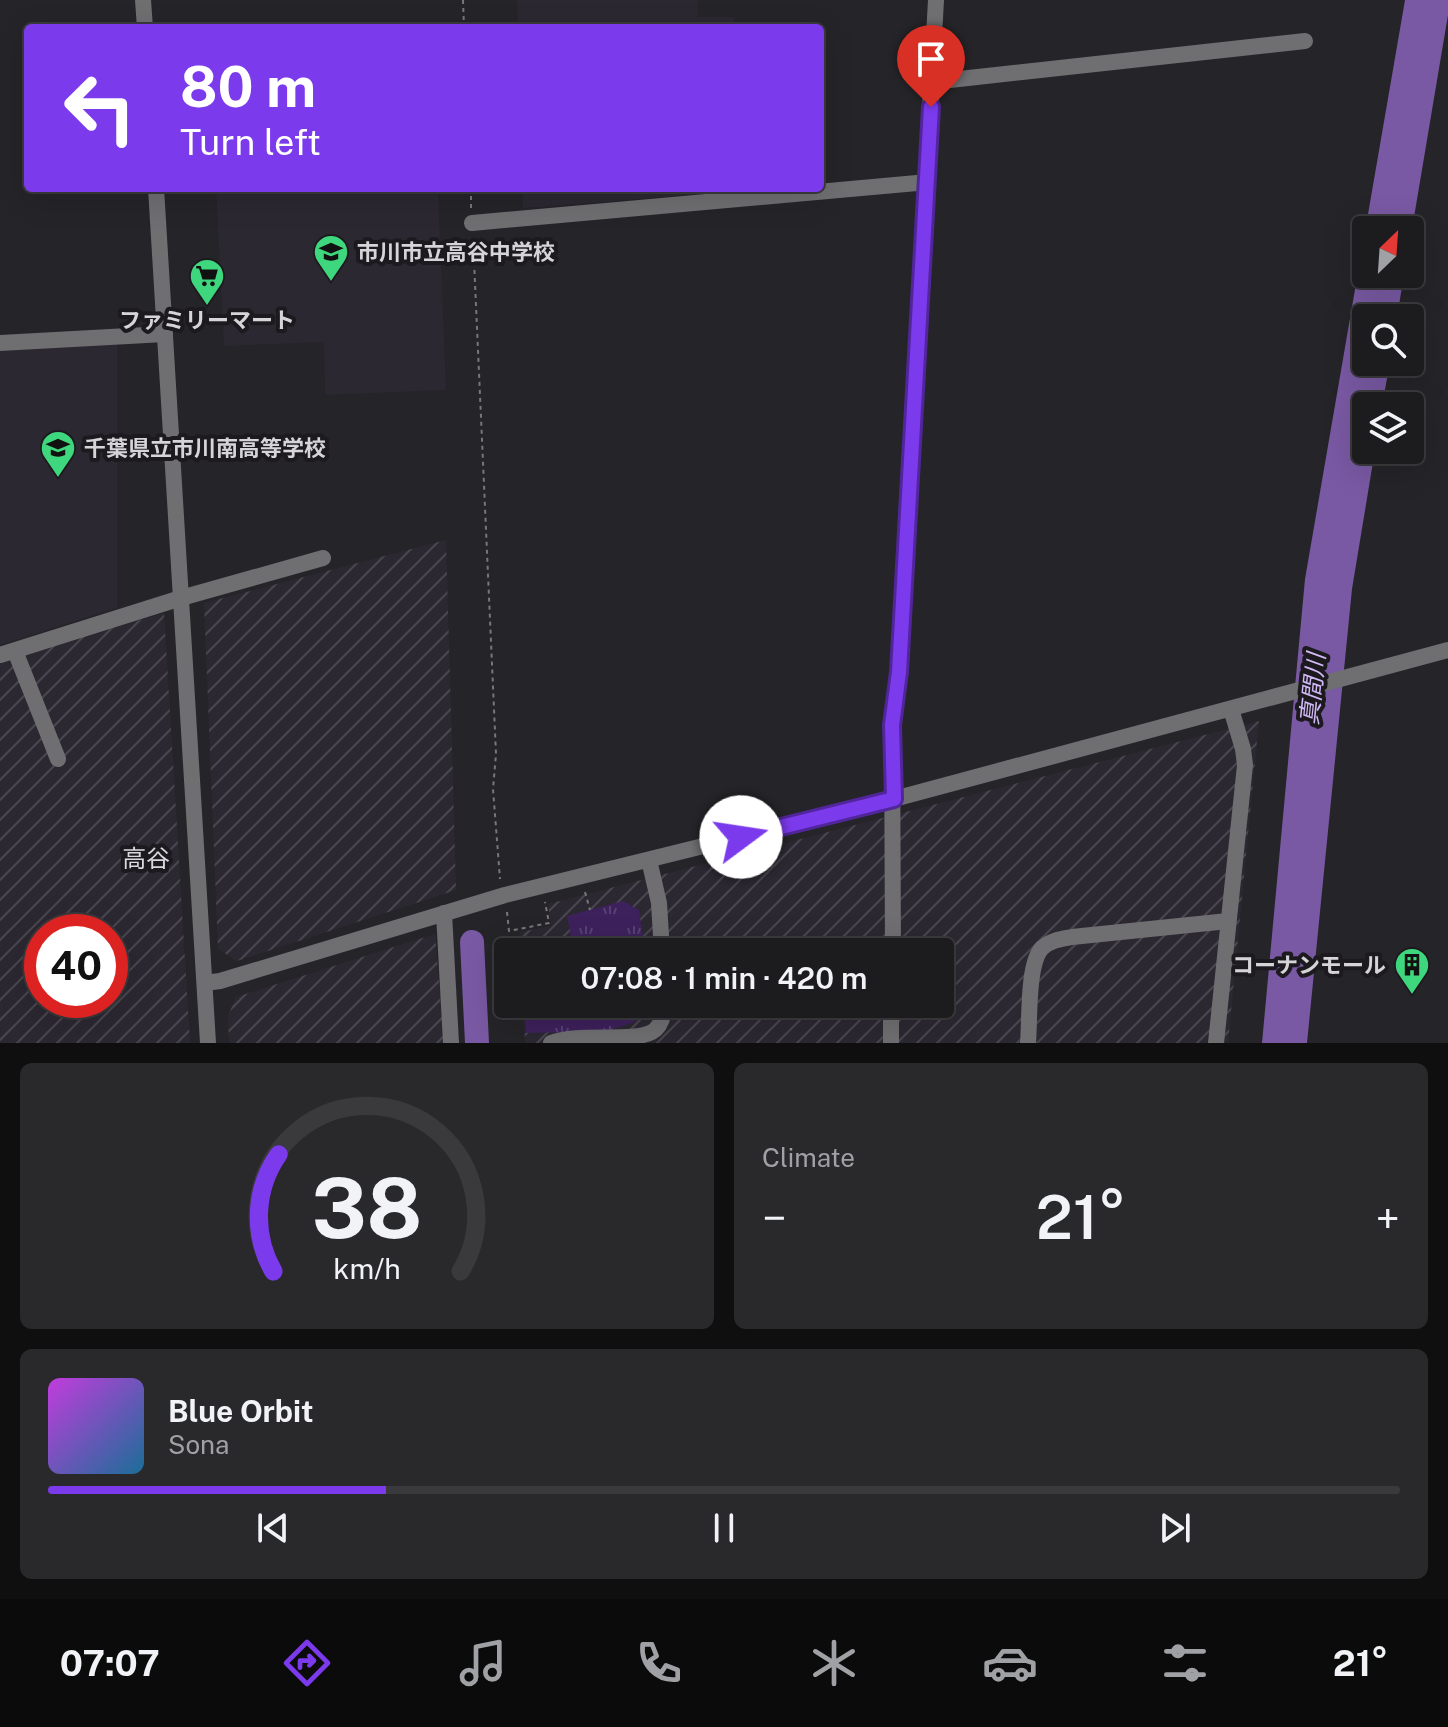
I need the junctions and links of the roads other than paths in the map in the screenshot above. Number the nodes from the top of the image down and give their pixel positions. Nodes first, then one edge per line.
1 (143, 0) edge
2 (936, 0) edge
3 (145, 24) edge
4 (1305, 41) dead end
5 (932, 82) junction
6 (928, 182) junction
7 (824, 191) edge
8 (156, 192) edge
9 (817, 192) edge
10 (472, 223) road end
11 (165, 334) junction
12 (0, 343) edge
13 (323, 558) dead end
14 (181, 598) junction
15 (1448, 650) edge
16 (7, 653) edge
17 (1231, 709) junction
18 (58, 759) dead end
19 (894, 799) junction
20 (649, 860) junction
21 (444, 913) junction
22 (1228, 921) junction
23 (661, 938) edge
24 (893, 938) edge
25 (205, 983) junction
26 (663, 1018) edge
27 (891, 1018) edge
28 (208, 1043) edge
29 (451, 1043) edge
30 (551, 1043) edge
31 (891, 1043) edge
32 (1028, 1043) edge
33 (1216, 1043) edge

1 - 3 street
2 - 5 street
4 - 5 street
5 - 6 street
6 - 7 street
6 - 19 street
8 - 11 street
9 - 10 street
11 - 12 street
11 - 14 street
13 - 14 street
14 - 16 street
14 - 25 street
15 - 17 street
16 - 18 street
17 - 19 street
17 - 22 street
19 - 20 street
19 - 24 street
20 - 21 street
20 - 23 street
21 - 25 street
21 - 29 street
22 - 32 street
22 - 33 street
25 - 28 street
26 - 30 street
27 - 31 street

